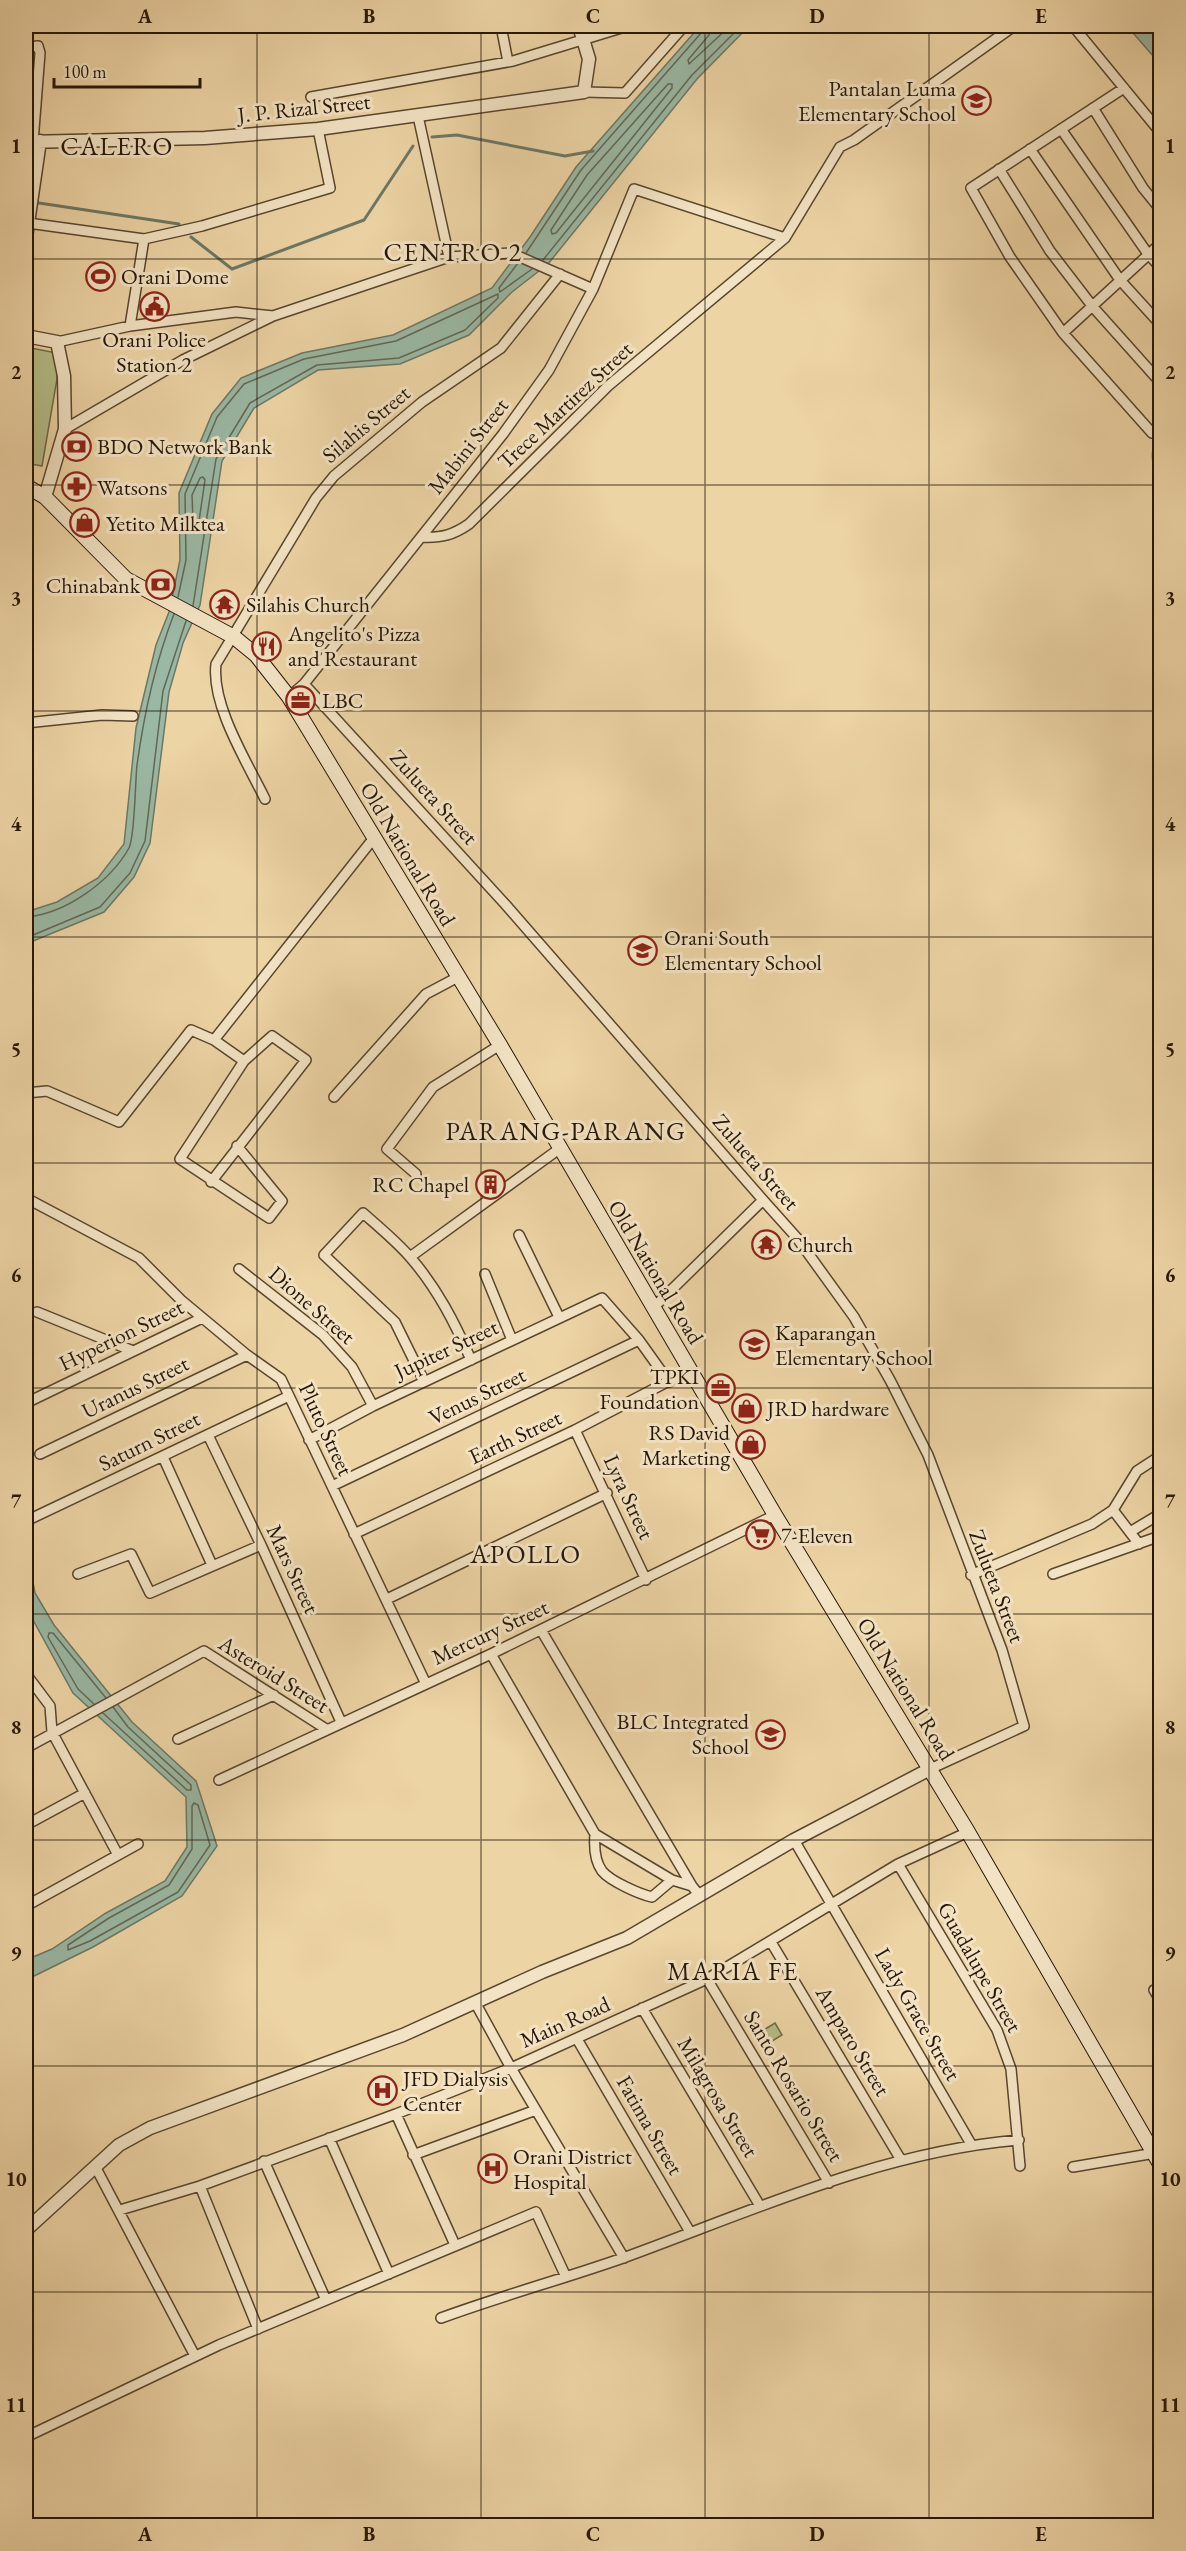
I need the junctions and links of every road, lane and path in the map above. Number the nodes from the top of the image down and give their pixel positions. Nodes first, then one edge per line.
1 (501, 26) edge
2 (579, 26) edge
3 (628, 26) edge
4 (684, 26) edge
5 (1014, 26) edge
6 (1073, 26) edge
7 (582, 40) junction
8 (26, 47) edge
9 (508, 62) junction
10 (1124, 88) junction
11 (584, 92) junction
12 (311, 97) dead end
13 (1093, 108) junction
14 (418, 116) junction
15 (318, 129) junction
16 (1061, 129) junction
17 (1161, 132) edge
18 (33, 142) edge
19 (1030, 149) junction
20 (999, 169) junction
21 (1161, 209) edge
22 (28, 223) junction
23 (26, 237) edge
24 (785, 238) junction
25 (144, 239) junction
26 (1161, 244) edge
27 (1148, 254) junction
28 (449, 258) junction
29 (1161, 267) edge
30 (560, 274) junction
31 (1120, 280) junction
32 (592, 289) junction
33 (1093, 307) junction
34 (273, 316) junction
35 (1161, 324) edge
36 (130, 326) junction
37 (1063, 333) junction
38 (26, 336) edge
39 (57, 342) junction
40 (1161, 382) edge
41 (1161, 426) edge
42 (64, 429) junction
43 (26, 486) edge
44 (45, 497) junction
45 (423, 537) junction
46 (234, 637) junction
47 (304, 684) junction
48 (289, 697) junction
49 (133, 716) dead end
50 (26, 723) edge
51 (266, 799) dead end
52 (373, 839) junction
53 (458, 977) junction
54 (214, 1040) junction
55 (500, 1044) junction
56 (244, 1061) junction
57 (26, 1093) edge
58 (334, 1097) dead end
59 (237, 1146) junction
60 (559, 1149) junction
61 (416, 1174) dead end
62 (211, 1182) junction
63 (26, 1198) edge
64 (764, 1200) junction
65 (519, 1235) dead end
66 (410, 1257) junction
67 (239, 1269) dead end
68 (485, 1274) dead end
69 (653, 1308) junction
70 (37, 1312) dead end
71 (559, 1317) junction
72 (202, 1318) junction
73 (512, 1340) junction
74 (639, 1340) junction
75 (134, 1351) junction
76 (247, 1355) junction
77 (471, 1360) junction
78 (690, 1370) junction
79 (424, 1381) junction
80 (669, 1382) junction
81 (289, 1396) junction
82 (26, 1403) edge
83 (373, 1406) junction
84 (576, 1430) junction
85 (208, 1435) junction
86 (309, 1440) junction
87 (40, 1454) dead end
88 (1161, 1456) edge
89 (163, 1457) junction
90 (332, 1486) junction
91 (607, 1493) junction
92 (1113, 1509) junction
93 (1161, 1514) edge
94 (775, 1515) junction
95 (26, 1521) edge
96 (1130, 1532) junction
97 (354, 1534) junction
98 (1161, 1536) edge
99 (1139, 1544) junction
100 (261, 1545) junction
101 (212, 1565) junction
102 (78, 1574) dead end
103 (1053, 1574) dead end
104 (971, 1575) junction
105 (646, 1580) junction
106 (387, 1599) junction
107 (541, 1630) junction
108 (490, 1654) junction
109 (26, 1674) edge
110 (426, 1684) junction
111 (274, 1695) junction
112 (341, 1722) junction
113 (326, 1729) junction
114 (52, 1732) junction
115 (178, 1739) dead end
116 (26, 1748) edge
117 (930, 1769) junction
118 (219, 1780) dead end
119 (85, 1793) junction
120 (26, 1825) edge
121 (969, 1832) junction
122 (595, 1834) junction
123 (794, 1840) junction
124 (138, 1844) dead end
125 (118, 1855) junction
126 (898, 1864) junction
127 (672, 1880) junction
128 (696, 1891) junction
129 (832, 1904) junction
130 (26, 1906) edge
131 (771, 1942) junction
132 (707, 1978) junction
133 (1154, 1990) dead end
134 (1161, 2000) edge
135 (476, 2004) junction
136 (642, 2008) junction
137 (577, 2038) junction
138 (511, 2068) junction
139 (536, 2110) junction
140 (396, 2115) junction
141 (329, 2138) junction
142 (1018, 2140) junction
143 (971, 2144) junction
144 (413, 2155) junction
145 (1158, 2159) edge
146 (901, 2160) junction
147 (264, 2162) junction
148 (1020, 2166) dead end
149 (1073, 2167) dead end
150 (96, 2168) junction
151 (829, 2182) junction
152 (200, 2186) junction
153 (760, 2206) junction
154 (120, 2210) junction
155 (26, 2230) edge
156 (690, 2232) junction
157 (455, 2245) junction
158 (624, 2258) junction
159 (388, 2274) junction
160 (566, 2277) junction
161 (326, 2300) junction
162 (441, 2318) dead end
163 (258, 2330) junction
164 (195, 2356) junction
165 (26, 2437) edge

1 - 9 street
2 - 7 street
3 - 7 street
4 - 11 street
5 - 24 street, Trece Martirez Street
6 - 10 street
7 - 9 street
7 - 11 street
8 - 18 street
9 - 12 street
10 - 13 street
10 - 17 street
11 - 14 street, J. P. Rizal Street
13 - 16 street
13 - 21 street
14 - 15 street, J. P. Rizal Street
14 - 28 street
15 - 18 street, J. P. Rizal Street
15 - 25 street
16 - 19 street
16 - 27 street
18 - 22 street
19 - 20 street
19 - 31 street
20 - 33 street
20 - 37 street
22 - 23 street
22 - 25 street
24 - 32 street, Mabini Street
24 - 45 street, Trece Martirez Street
25 - 36 street
26 - 27 street
27 - 29 street
27 - 31 street
28 - 30 street
28 - 34 street
30 - 32 street
30 - 46 street, Silahis Street
31 - 33 street
31 - 35 street
32 - 45 street, Mabini Street
33 - 37 street
33 - 40 street
34 - 36 street
34 - 42 street
36 - 39 street
37 - 41 street
38 - 39 street
39 - 42 street
42 - 44 street
43 - 44 main road, Old National Road
44 - 46 main road, Old National Road
45 - 47 street, Mabini Street
46 - 48 main road, Old National Road
46 - 51 street, Silahis Street
47 - 48 street, Mabini Street
47 - 64 street, Zulueta Street
48 - 52 main road, Old National Road
49 - 50 street
52 - 53 main road, Old National Road
52 - 54 street
53 - 55 main road, Old National Road
53 - 58 street
54 - 56 street
54 - 57 street
55 - 60 main road, Old National Road
55 - 61 street
56 - 59 street
56 - 62 street
59 - 62 street
59 - 62 street
60 - 66 street
60 - 69 main road, Old National Road
63 - 72 street, Pluto Street
64 - 69 street
64 - 104 street, Zulueta Street
65 - 71 street
66 - 77 street
66 - 79 street
67 - 83 street, Dione Street
68 - 73 street
69 - 78 main road, Old National Road
70 - 75 street
71 - 73 street, Jupiter Street
71 - 74 street, Jupiter Street
72 - 75 street, Hyperion Street
72 - 76 street, Pluto Street
73 - 77 street, Jupiter Street
74 - 80 street
74 - 90 street, Venus Street
75 - 82 street, Hyperion Street
76 - 81 street, Pluto Street
76 - 87 street, Uranus Street
77 - 79 street, Jupiter Street
78 - 80 street, Earth Street
78 - 94 main road, Old National Road
79 - 83 street, Jupiter Street
80 - 84 street, Earth Street
81 - 85 street, Saturn Street
81 - 86 street, Pluto Street
83 - 86 street, Jupiter Street
84 - 91 street, Lyra Street
84 - 97 street, Earth Street
85 - 89 street, Saturn Street
85 - 100 street, Mars Street
86 - 90 street, Pluto Street
88 - 92 street
89 - 95 street, Saturn Street
89 - 101 street
90 - 97 street, Pluto Street
91 - 105 street, Lyra Street
91 - 106 street
92 - 96 street
92 - 104 street
93 - 96 street
94 - 105 street, Mercury Street
94 - 117 main road, Old National Road
96 - 99 street
97 - 106 street, Pluto Street
98 - 99 street
99 - 103 street
100 - 101 street
100 - 112 street, Mars Street
101 - 102 street
104 - 117 street, Zulueta Street
105 - 107 street, Mercury Street
106 - 110 street, Pluto Street
107 - 108 street, Mercury Street
107 - 128 street
108 - 110 street, Mercury Street
108 - 122 street
109 - 114 street
110 - 112 street, Mercury Street
111 - 113 street, Asteroid Street
111 - 114 street, Asteroid Street
111 - 115 street
112 - 113 street, Mercury Street
113 - 118 street, Mercury Street
114 - 116 street
114 - 119 street
117 - 121 main road, Old National Road
117 - 123 street
119 - 120 street
119 - 125 street
121 - 126 street, Main Road
121 - 145 main road, Old National Road
122 - 127 street
122 - 127 street
123 - 128 street
123 - 129 street, Lady Grace Street
124 - 125 street
125 - 130 street
126 - 129 street, Main Road
126 - 142 street, Guadalupe Street
127 - 128 street
128 - 135 street
129 - 131 street, Main Road
129 - 143 street, Lady Grace Street
131 - 132 street, Main Road
131 - 146 street, Amparo Street
132 - 136 street, Main Road
132 - 151 street, Santo Rosario Street
133 - 134 street
135 - 138 street
135 - 150 street
136 - 137 street, Main Road
136 - 153 street, Milagrosa Street
137 - 138 street, Main Road
137 - 156 street, Fatima Street
138 - 139 street
138 - 140 street, Main Road
139 - 144 street
139 - 158 street
140 - 141 street, Main Road
140 - 144 street
141 - 147 street, Main Road
141 - 159 street
142 - 143 street
142 - 148 street, Guadalupe Street
143 - 146 street
144 - 157 street
145 - 149 street
146 - 151 street
147 - 152 street, Main Road
147 - 161 street
150 - 154 street
150 - 155 street
151 - 153 street
152 - 154 street, Main Road
152 - 163 street
153 - 156 street
154 - 164 street
156 - 158 street
157 - 159 street
157 - 160 street
158 - 160 street
159 - 161 street
160 - 162 street
161 - 163 street
163 - 164 street
164 - 165 street

